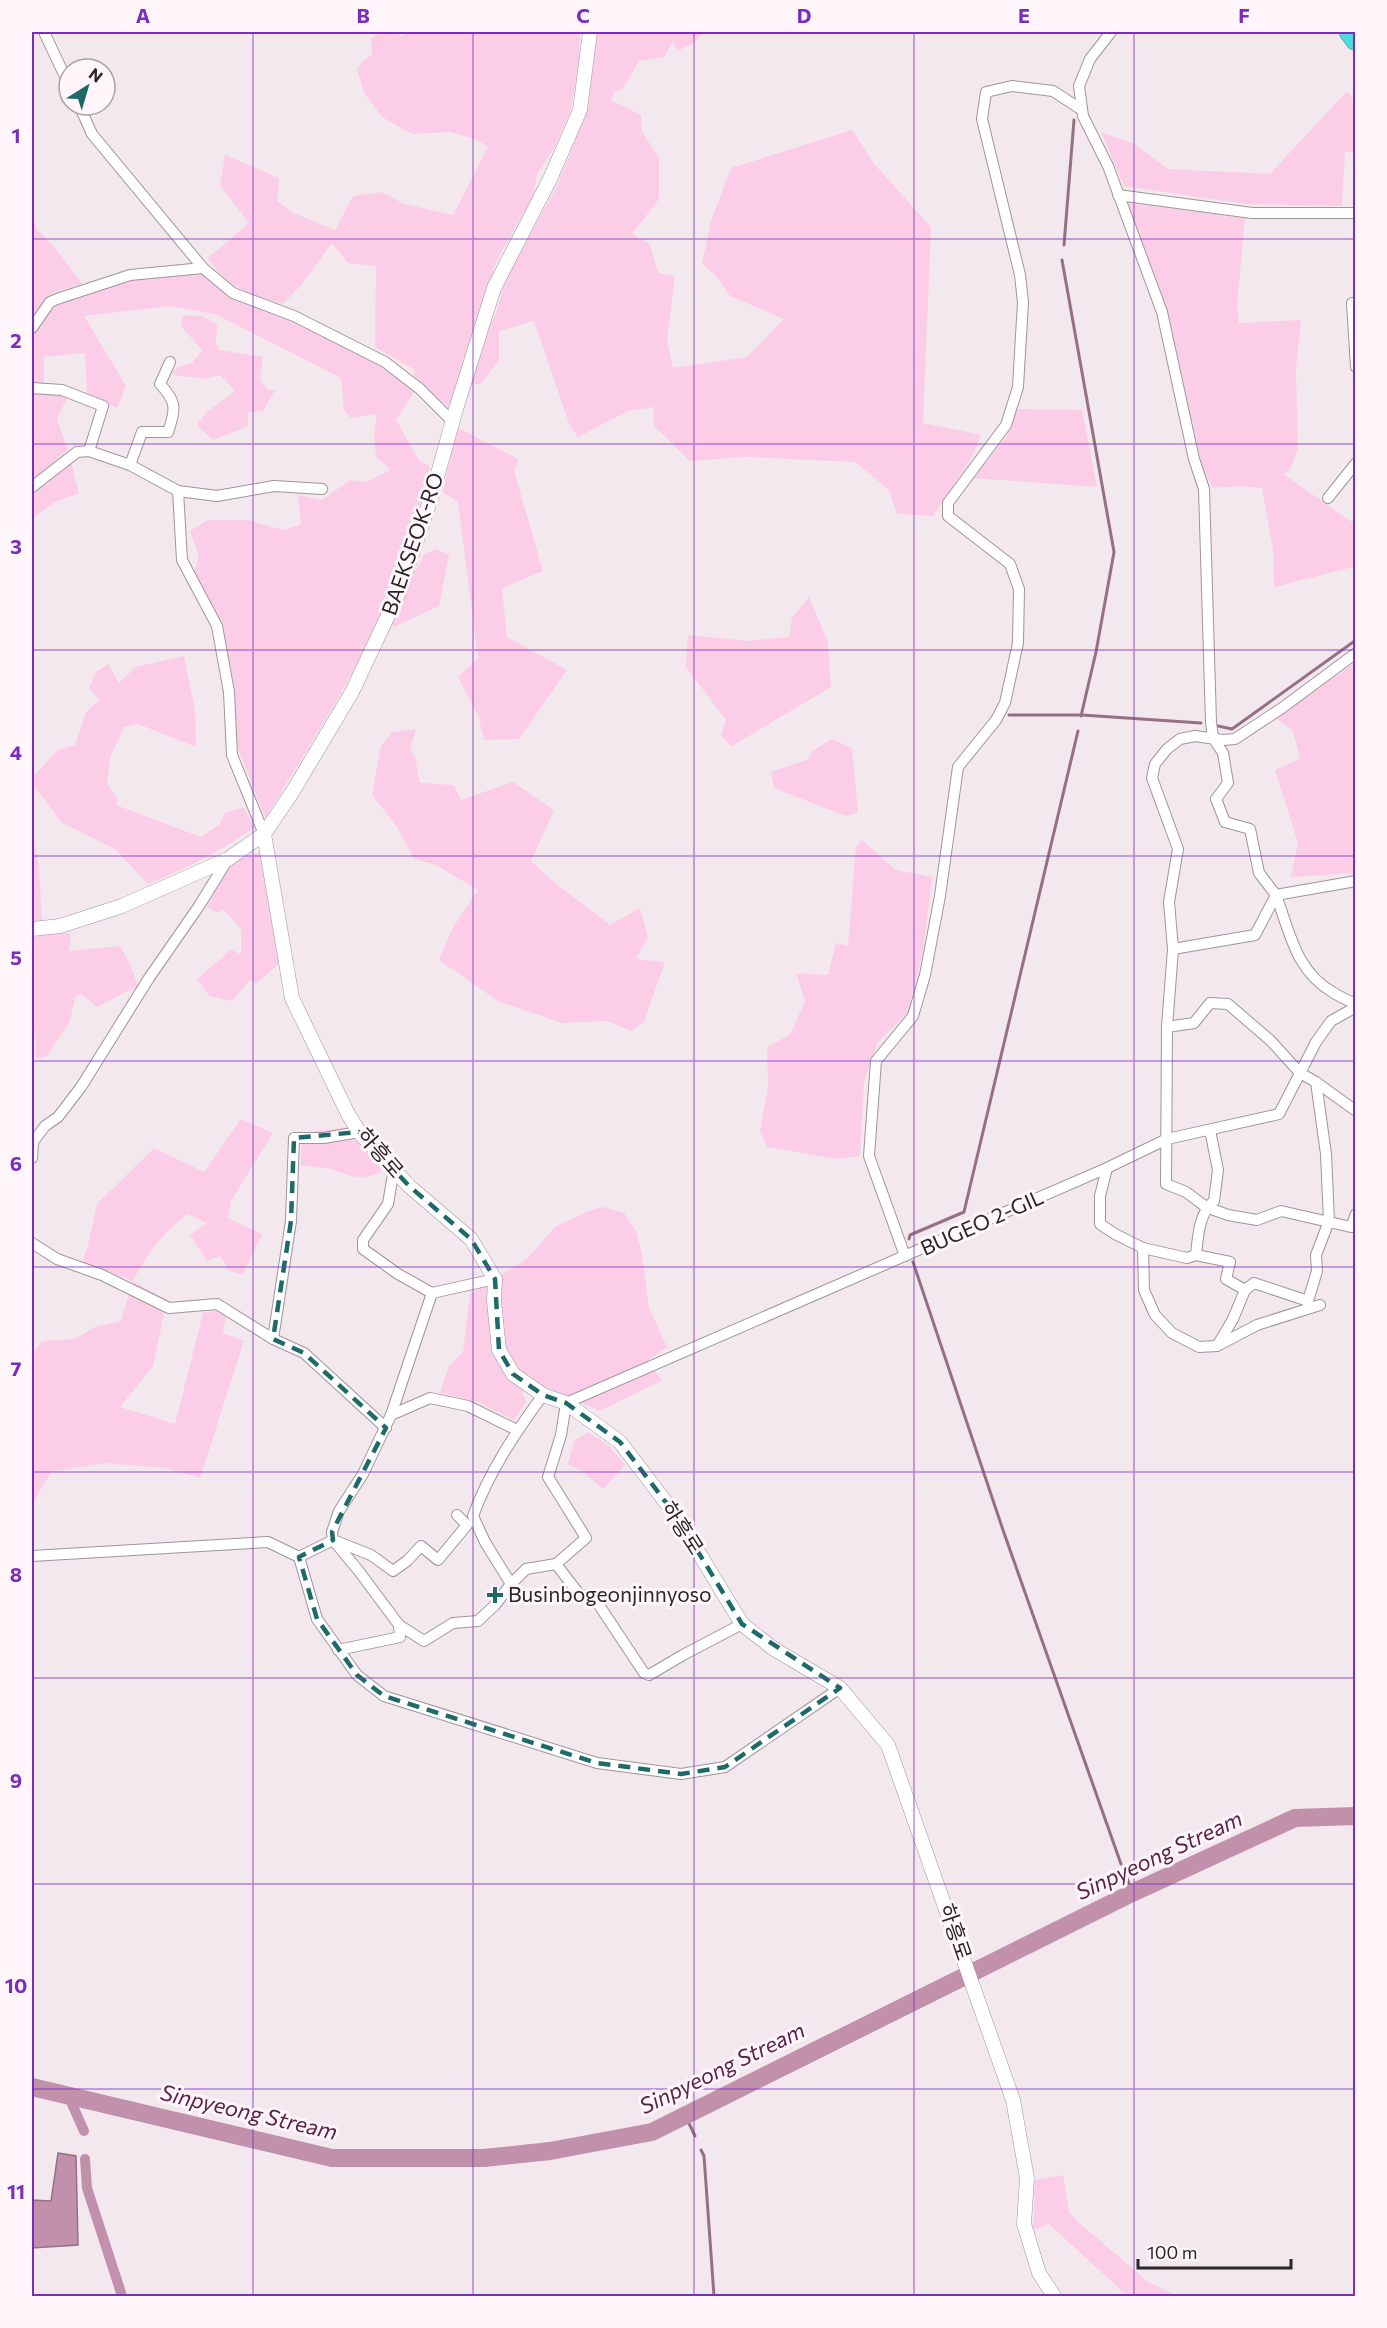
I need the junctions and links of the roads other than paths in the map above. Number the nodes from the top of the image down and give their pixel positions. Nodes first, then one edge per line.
1 (44, 32) edge
2 (590, 32) edge
3 (1111, 32) edge
4 (1350, 32) edge
5 (1356, 40) edge
6 (57, 60) edge
7 (1082, 110) junction
8 (85, 117) edge
9 (1118, 195) junction
10 (1356, 213) edge
11 (203, 268) junction
12 (1356, 303) edge
13 (32, 328) edge
14 (170, 362) dead end
15 (1356, 368) edge
16 (32, 388) edge
17 (452, 421) junction
18 (89, 451) junction
19 (1356, 462) edge
20 (130, 465) junction
21 (32, 487) edge
22 (322, 489) dead end
23 (178, 491) junction
24 (1328, 498) dead end
25 (1356, 653) edge
26 (1213, 738) junction
27 (264, 834) junction
28 (228, 859) junction
29 (1356, 881) edge
30 (1276, 895) junction
31 (32, 929) edge
32 (1173, 950) junction
33 (1356, 1005) edge
34 (1167, 1027) junction
35 (1300, 1073) junction
36 (1316, 1082) junction
37 (1356, 1112) edge
38 (1210, 1130) junction
39 (359, 1132) junction
40 (1167, 1139) junction
41 (32, 1158) edge
42 (394, 1168) junction
43 (1107, 1168) junction
44 (1206, 1207) junction
45 (1356, 1214) edge
46 (1329, 1221) junction
47 (32, 1243) edge
48 (1143, 1248) junction
49 (1196, 1255) junction
50 (905, 1256) junction
51 (495, 1279) junction
52 (1245, 1290) junction
53 (432, 1293) junction
54 (1312, 1305) junction
55 (273, 1339) junction
56 (1217, 1346) junction
57 (543, 1395) junction
58 (566, 1403) junction
59 (391, 1415) junction
60 (386, 1428) junction
61 (517, 1430) junction
62 (457, 1515) dead end
63 (333, 1540) junction
64 (32, 1556) edge
65 (299, 1557) junction
66 (556, 1564) junction
67 (511, 1584) junction
68 (742, 1624) junction
69 (399, 1625) junction
70 (338, 1650) junction
71 (840, 1688) junction
72 (1054, 2296) edge

1 - 6 street
2 - 17 street, BAEKSEOK-RO
3 - 7 street
4 - 5 highway
7 - 9 street
7 - 50 street
8 - 11 street
9 - 10 street
9 - 26 street
11 - 13 street
11 - 17 street
12 - 15 street
14 - 20 street
16 - 18 street
17 - 27 street, BAEKSEOK-RO
18 - 20 street
18 - 21 street
19 - 24 street
20 - 23 street
22 - 23 street
23 - 27 street
25 - 26 street
26 - 30 street
26 - 32 street
27 - 28 street, BAEKSEOK-RO
27 - 39 street, 하흥로
28 - 31 street, BAEKSEOK-RO
28 - 41 street
29 - 30 street
30 - 32 street
30 - 33 street
32 - 34 street
33 - 35 street, BUGEO 2-GIL
34 - 35 street
34 - 40 street
35 - 36 street
35 - 38 street, BUGEO 2-GIL
36 - 37 street
36 - 46 street
38 - 40 street, BUGEO 2-GIL
38 - 44 street
39 - 42 street, 하흥로
39 - 55 street
40 - 43 street, BUGEO 2-GIL
40 - 44 street
42 - 51 street, 하흥로
42 - 53 street
43 - 48 street
43 - 50 street, BUGEO 2-GIL
44 - 46 street
44 - 49 street
45 - 46 street
46 - 54 street
47 - 55 street
48 - 49 street
48 - 56 street
49 - 52 street
50 - 58 street, BUGEO 2-GIL
51 - 53 street
51 - 57 street, 하흥로
52 - 54 street
52 - 56 street
53 - 59 street
54 - 56 street
55 - 60 street
57 - 58 street, 하흥로
57 - 61 street
58 - 66 street
58 - 68 street, 하흥로
59 - 60 street
59 - 61 street
60 - 63 street
61 - 67 street
62 - 63 street
63 - 65 street
63 - 69 street
64 - 65 street
65 - 70 street
66 - 67 street
66 - 68 street
67 - 69 street
68 - 71 street, 하흥로
69 - 70 street
70 - 71 street
71 - 72 street, 하흥로

